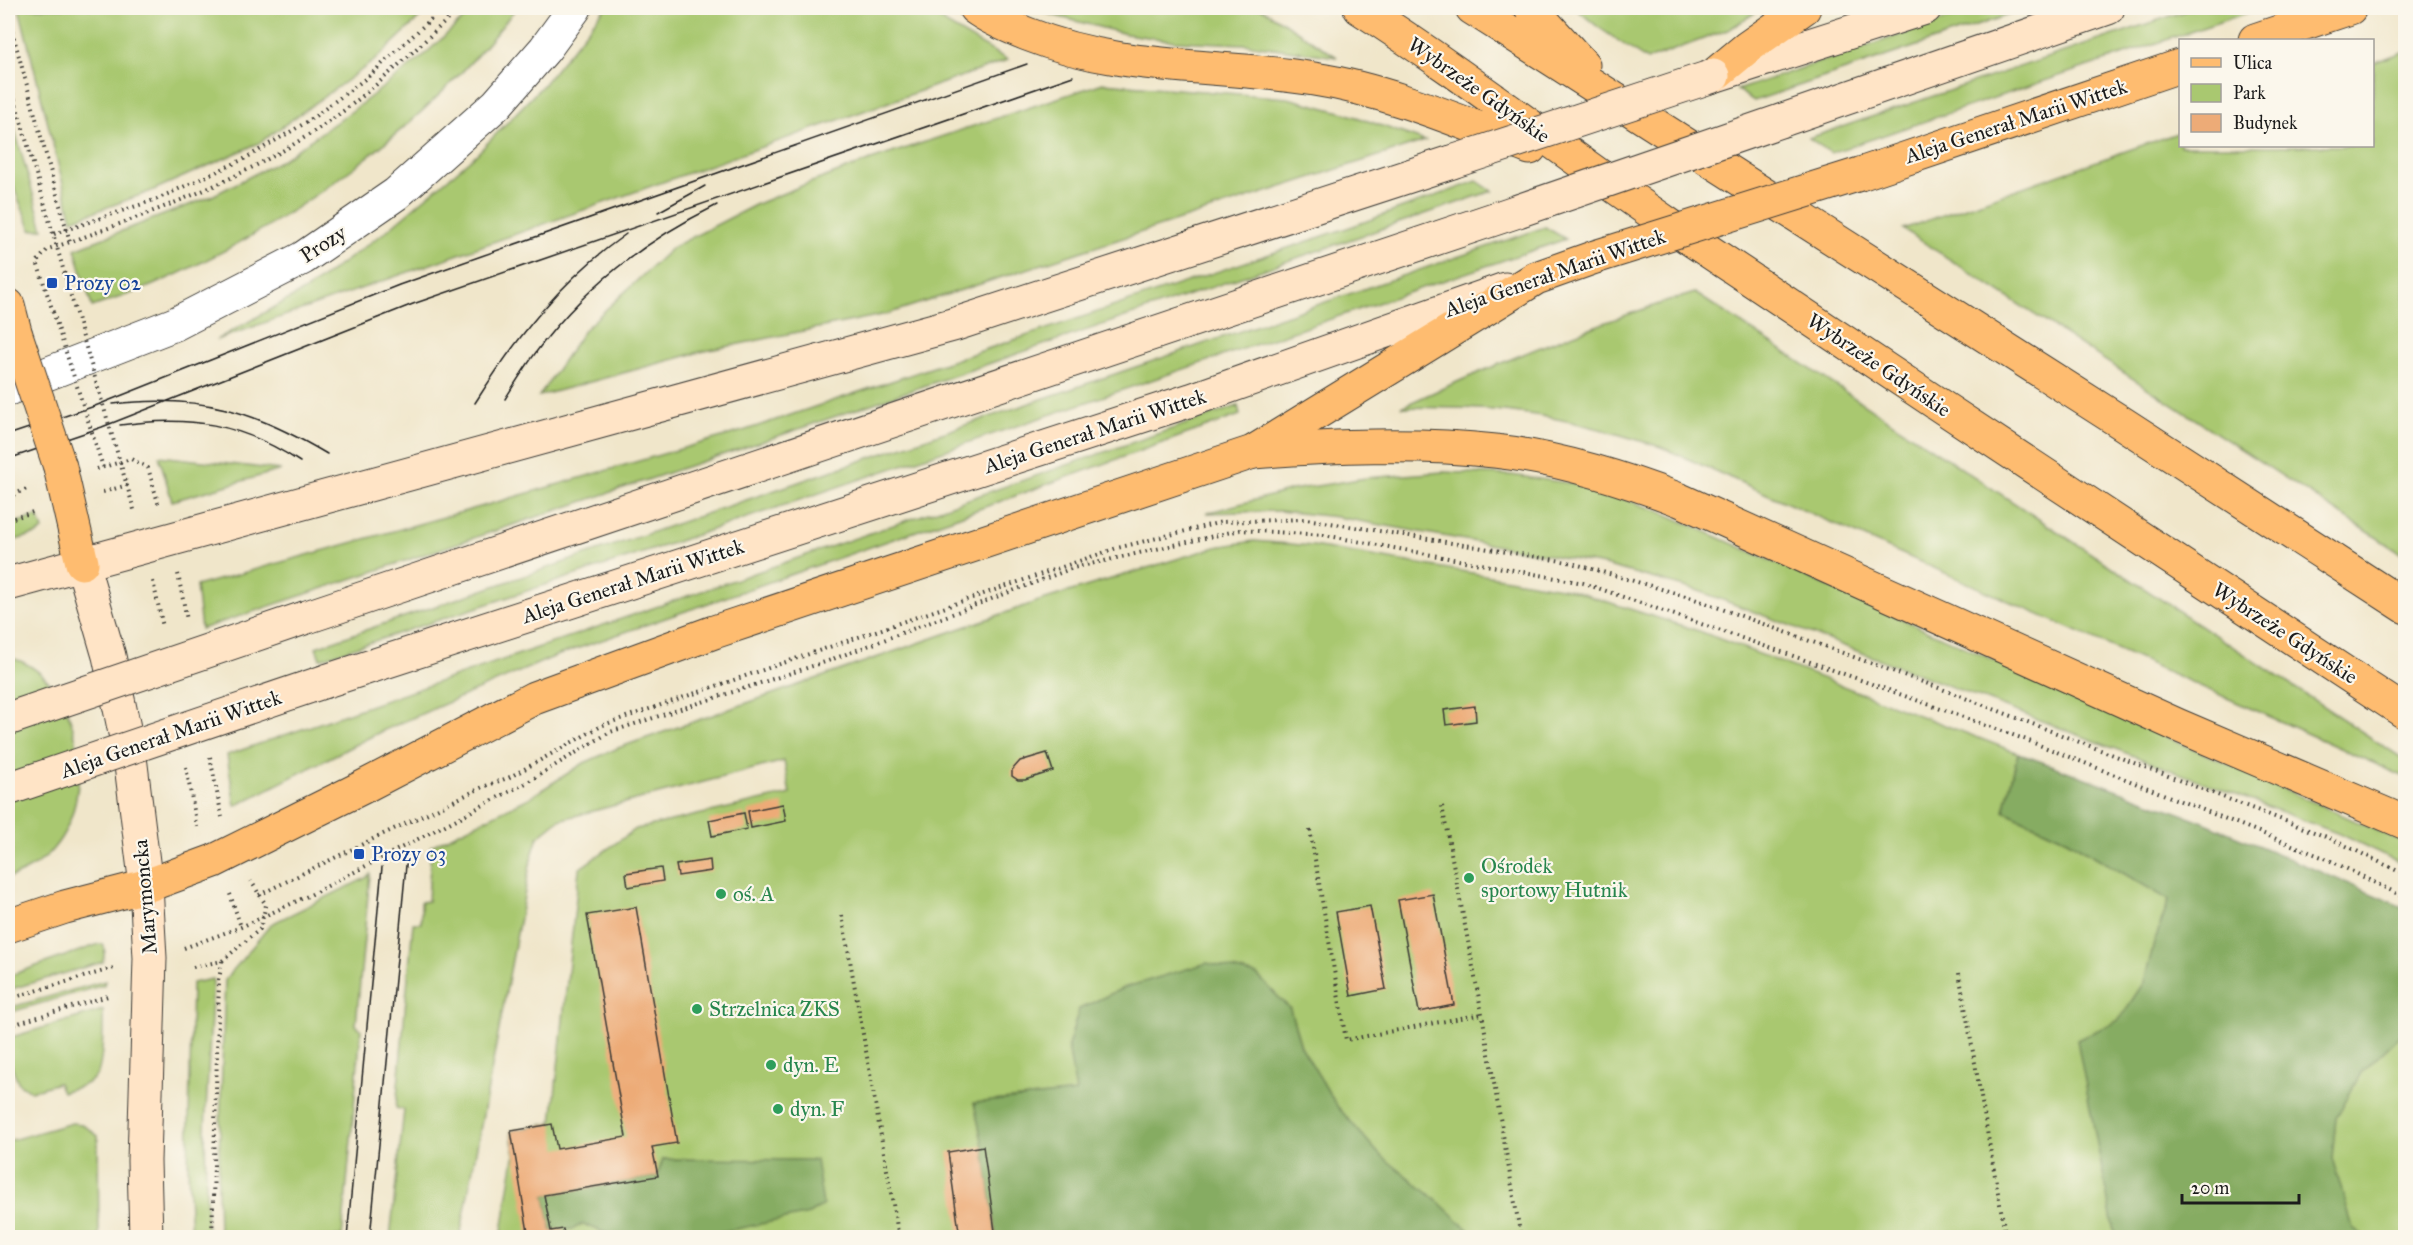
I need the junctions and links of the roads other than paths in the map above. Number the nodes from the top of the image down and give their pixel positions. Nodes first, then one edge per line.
1 (575, 8) edge
2 (975, 8) edge
3 (1360, 8) edge
4 (1472, 8) edge
5 (1531, 8) edge
6 (1804, 8) edge
7 (1925, 8) edge
8 (2108, 8) edge
9 (2350, 8) edge
10 (2258, 39) edge
11 (2179, 67) edge
12 (1713, 76) junction
13 (1615, 99) junction
14 (1593, 172) junction
15 (1536, 278) junction
16 (11, 318) edge
17 (8, 389) edge
18 (1252, 452) junction
19 (82, 562) junction
20 (8, 584) edge
21 (2406, 607) edge
22 (2406, 713) edge
23 (8, 719) edge
24 (8, 789) edge
25 (2406, 823) edge
26 (146, 886) junction
27 (8, 926) edge
28 (146, 1238) edge

1 - 17 street, Prozy
2 - 14 main road
3 - 14 main road, Wybrzeże Gdyńskie
4 - 13 main road
5 - 13 main road
6 - 12 main road
7 - 12 main road
8 - 23 main road, bridge
9 - 10 main road
11 - 15 main road, Aleja Generał Marii Wittek, bridge
12 - 19 main road, bridge
13 - 21 main road
14 - 22 main road, Wybrzeże Gdyńskie
15 - 18 main road
15 - 24 main road, Aleja Generał Marii Wittek, bridge
16 - 19 main road, bridge
18 - 25 main road
18 - 26 main road
19 - 20 main road
19 - 26 main road, Marymoncka
26 - 27 main road
26 - 28 main road, Marymoncka

